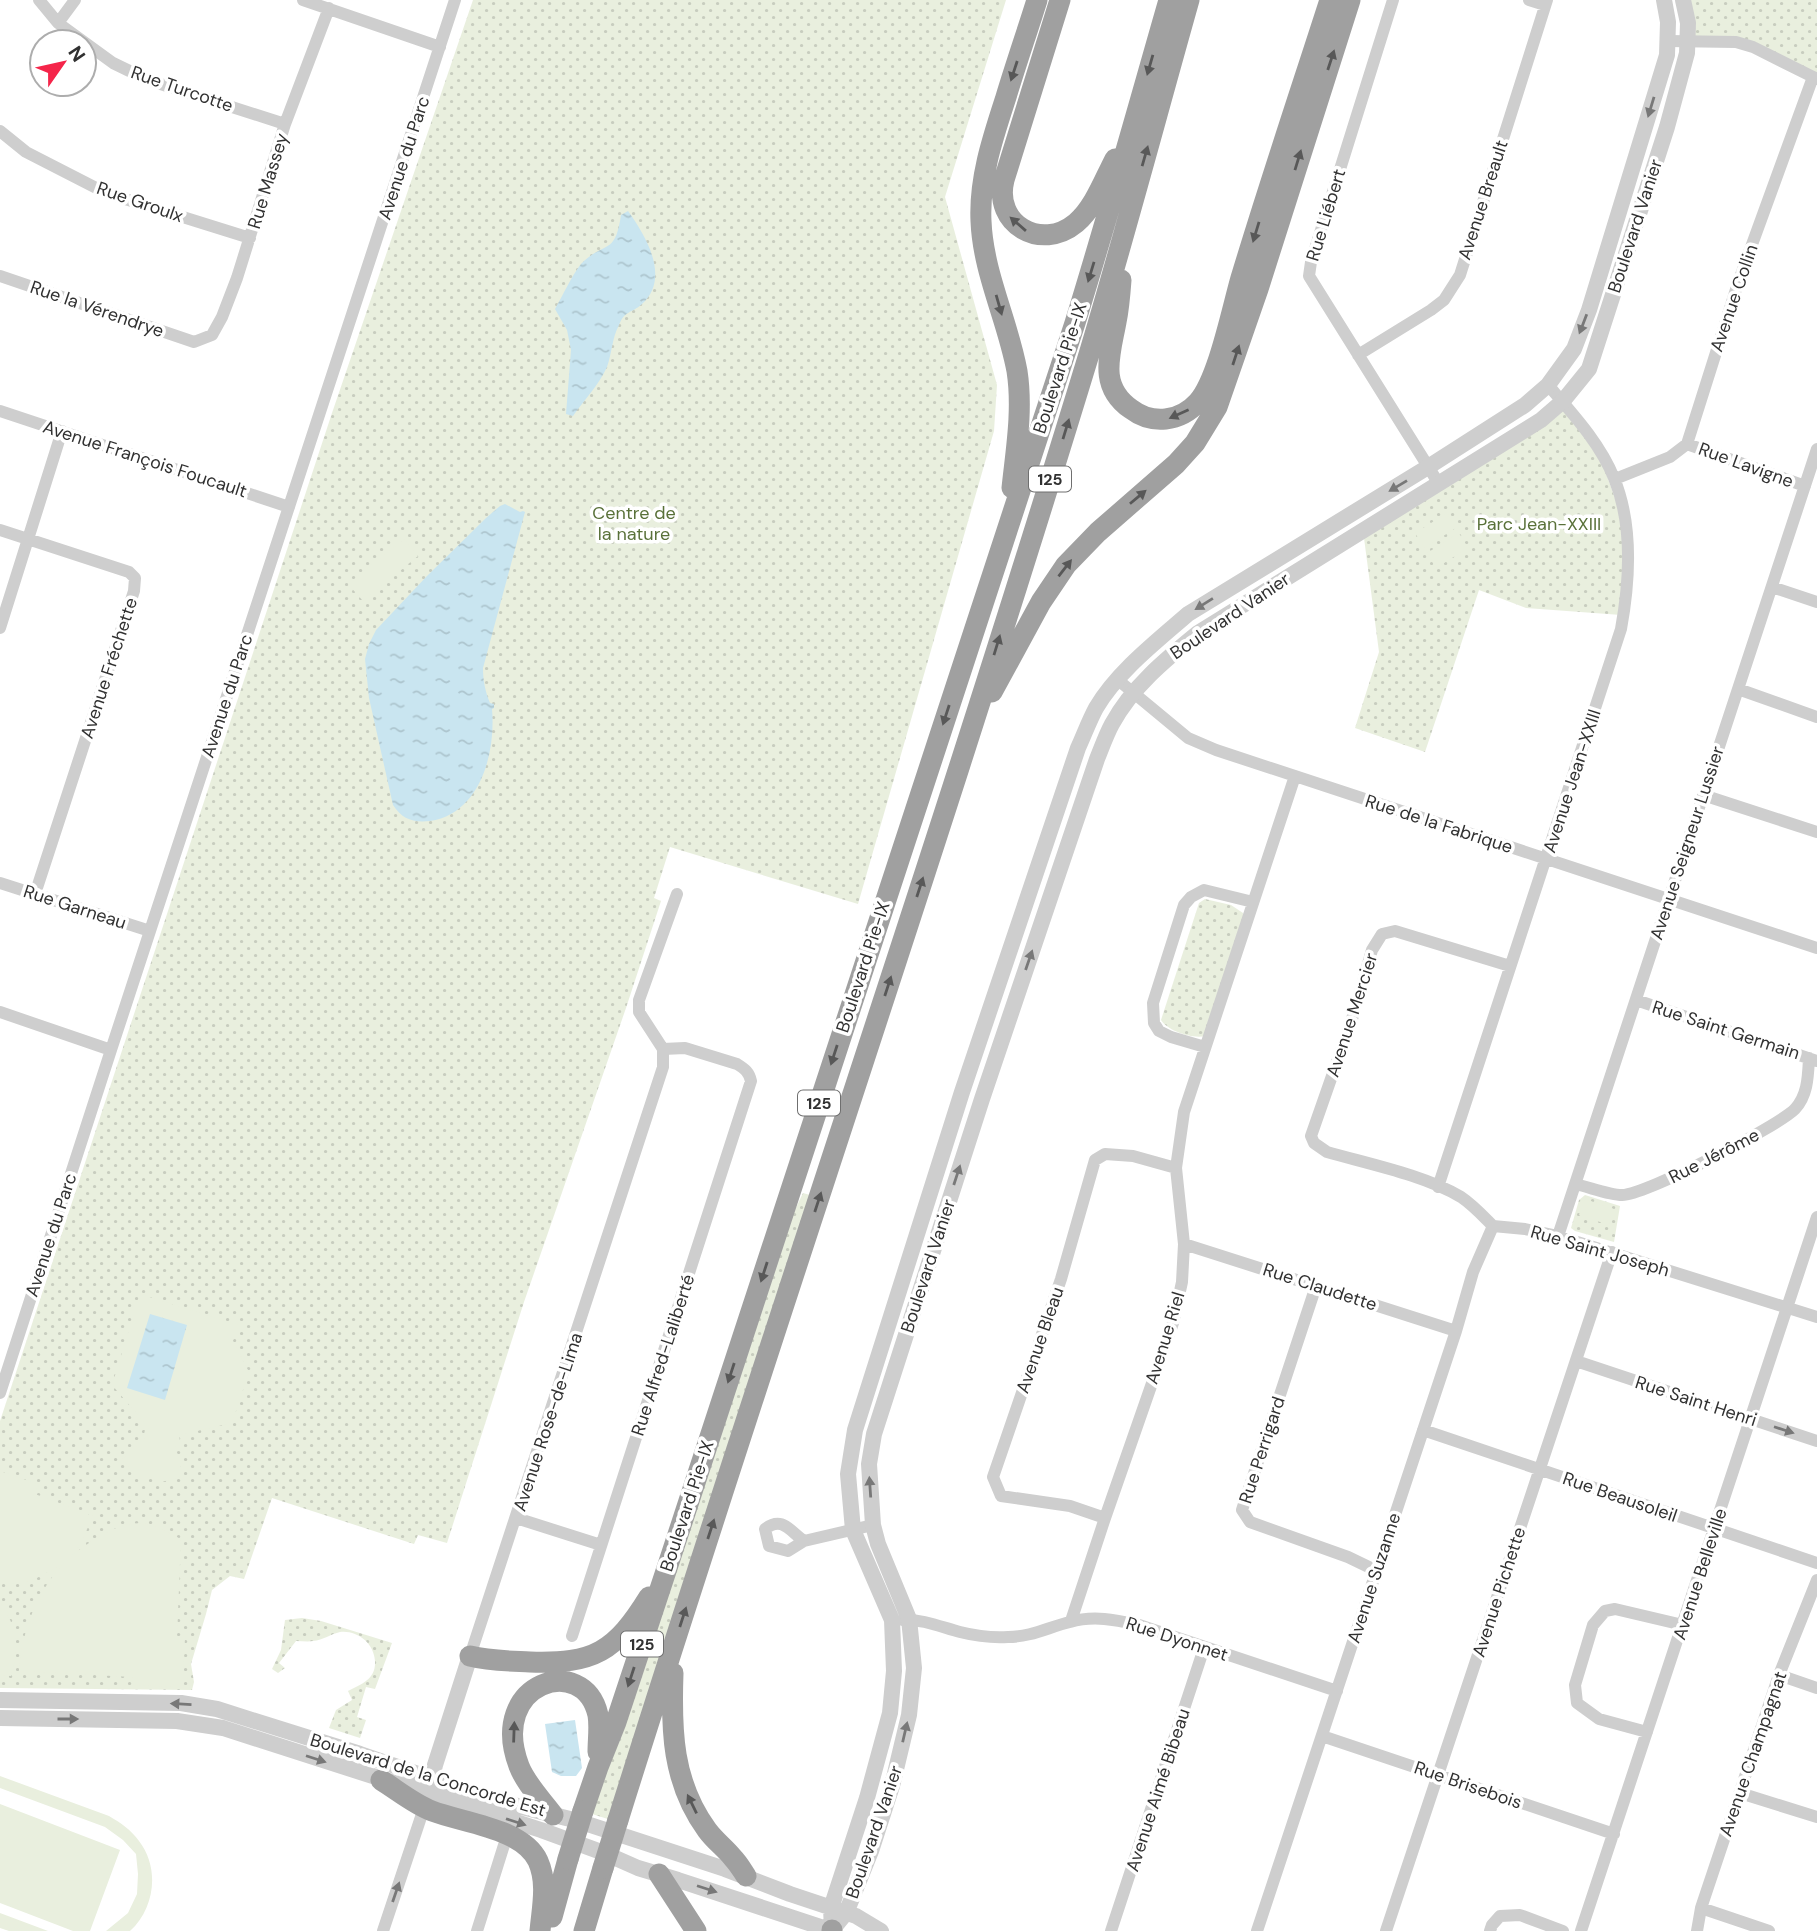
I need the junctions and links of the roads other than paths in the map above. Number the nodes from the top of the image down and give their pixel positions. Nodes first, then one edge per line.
1 (39, 0) edge
2 (75, 0) edge
3 (303, 0) edge
4 (455, 0) edge
5 (1037, 0) edge
6 (1060, 0) edge
7 (1169, 0) edge
8 (1189, 0) edge
9 (1330, 0) edge
10 (1350, 0) edge
11 (1393, 0) edge
12 (1529, 0) edge
13 (1664, 0) edge
14 (1683, 0) edge
15 (1546, 3) edge
16 (329, 8) junction
17 (58, 23) junction
18 (1668, 41) junction
19 (1688, 42) junction
20 (440, 47) junction
21 (1815, 78) edge
22 (285, 124) junction
23 (1131, 129) junction
24 (0, 131) edge
25 (1127, 222) junction
26 (250, 238) junction
27 (0, 276) edge
28 (194, 342) joint
29 (1358, 355) junction
30 (1548, 385) junction
31 (1563, 401) junction
32 (0, 411) edge
33 (62, 431) junction
34 (1687, 444) junction
35 (1817, 449) edge
36 (1428, 467) junction
37 (1615, 479) junction
38 (1438, 484) junction
39 (1805, 486) junction
40 (289, 507) junction
41 (1008, 529) junction
42 (0, 530) edge
43 (28, 539) junction
44 (1772, 587) junction
45 (1817, 602) edge
46 (0, 628) edge
47 (1118, 680) junction
48 (1738, 689) junction
49 (1135, 693) junction
50 (1817, 717) edge
51 (970, 734) junction
52 (1295, 776) junction
53 (1703, 795) junction
54 (1817, 832) edge
55 (1546, 859) junction
56 (0, 883) edge
57 (34, 894) junction
58 (677, 894) dead end
59 (1669, 899) junction
60 (1253, 902) junction
61 (150, 931) junction
62 (1817, 948) edge
63 (1510, 967) junction
64 (1636, 1000) junction
65 (0, 1012) edge
66 (1205, 1047) junction
67 (663, 1049) junction
68 (111, 1050) junction
69 (1813, 1060) edge
70 (1176, 1168) junction
71 (1575, 1184) junction
72 (1438, 1186) junction
73 (1817, 1217) edge
74 (1493, 1226) junction
75 (1558, 1236) junction
76 (1184, 1244) junction
77 (1612, 1252) junction
78 (1316, 1286) junction
79 (1788, 1307) junction
80 (1817, 1317) edge
81 (1457, 1331) junction
82 (1576, 1360) junction
83 (0, 1393) edge
84 (1751, 1419) junction
85 (1423, 1430) junction
86 (1817, 1441) edge
87 (1539, 1470) junction
88 (516, 1518) junction
89 (1105, 1518) junction
90 (873, 1525) junction
91 (1715, 1529) junction
92 (853, 1530) junction
93 (804, 1541) dead end
94 (601, 1545) junction
95 (1817, 1563) edge
96 (668, 1565) junction
97 (1377, 1571) junction
98 (1817, 1580) edge
99 (909, 1619) junction
100 (892, 1620) junction
101 (1071, 1621) junction
102 (1683, 1625) junction
103 (572, 1636) dead end
104 (673, 1646) junction
105 (1204, 1648) junction
106 (470, 1657) junction
107 (1779, 1675) junction
108 (1817, 1688) edge
109 (1337, 1691) junction
110 (0, 1700) edge
111 (0, 1718) edge
112 (1647, 1732) junction
113 (1322, 1736) junction
114 (598, 1767) junction
115 (1438, 1775) junction
116 (381, 1780) joint
117 (428, 1793) junction
118 (1740, 1793) junction
119 (553, 1815) junction
120 (1817, 1817) edge
121 (1614, 1834) junction
122 (504, 1845) dead end
123 (659, 1874) junction
124 (746, 1876) junction
125 (1701, 1908) junction
126 (839, 1910) junction
127 (586, 1926) edge
128 (383, 1931) edge
129 (477, 1931) edge
130 (540, 1931) edge
131 (548, 1931) edge
132 (696, 1931) edge
133 (832, 1931) edge
134 (881, 1931) edge
135 (1111, 1931) edge
136 (1257, 1931) edge
137 (1386, 1931) edge
138 (1490, 1931) edge
139 (1563, 1931) edge
140 (1581, 1931) edge
141 (1697, 1931) edge
142 (1769, 1931) edge

1 - 17 street, Rue Turcotte
2 - 17 street
3 - 16 street
4 - 20 street, Avenue du Parc
5 -> 41 highway
23 -> 6 highway
7 -> 23 highway, Boulevard Pie-IX / 125
25 -> 8 highway, Boulevard Pie-IX / 125
9 -> 25 highway
51 -> 10 highway
11 - 29 street, Rue Liébert
12 - 15 street
13 - 18 street, Boulevard Vanier
14 - 19 street, Boulevard Vanier
15 - 29 street, Avenue Breault
16 - 20 street
16 - 22 street, Rue Massey
17 - 22 street, Rue Turcotte
18 - 19 street
18 -> 30 street, Boulevard Vanier
19 - 21 street
19 - 31 street, Boulevard Vanier
20 - 40 street, Avenue du Parc
21 - 34 street, Avenue Collin
22 - 26 street, Rue Massey
23 -> 41 highway, Boulevard Pie-IX / 125
24 - 26 street, Rue Groulx
51 -> 25 highway, Boulevard Pie-IX / 125
26 - 28 street, Rue Massey
27 - 28 street, Rue la Vérendrye
29 - 36 street, Rue Liébert
30 - 31 street, Avenue Jean-XXIII
30 - 36 street, Boulevard Vanier
31 - 37 street, Avenue Jean-XXIII
31 - 38 street, Boulevard Vanier
32 - 33 street, Avenue François Foucault
33 - 40 street, Avenue François Foucault
33 - 43 street
34 - 37 street
34 - 39 street, Rue Lavigne
35 - 39 street, Avenue Seigneur Lussier
36 - 38 street, Rue Liébert
36 -> 47 street, Boulevard Vanier
37 - 55 street, Avenue Jean-XXIII
38 - 49 street, Boulevard Vanier
39 - 44 street, Avenue Seigneur Lussier
40 - 61 street, Avenue du Parc
41 -> 96 highway, Boulevard Pie-IX / 125
42 - 43 street, Avenue Fréchette
43 - 46 street
43 - 57 street, Avenue Fréchette
44 - 45 street
44 - 48 street, Avenue Seigneur Lussier
47 - 49 street, Rue de la Fabrique
47 - 92 street, Boulevard Vanier
48 - 50 street
48 - 53 street, Avenue Seigneur Lussier
49 - 52 street, Rue de la Fabrique
90 -> 49 street, Boulevard Vanier
104 -> 51 highway, Boulevard Pie-IX / 125
52 - 55 street, Rue de la Fabrique
52 - 60 street, Avenue Riel
53 - 54 street
53 - 59 street, Avenue Seigneur Lussier
55 - 59 street, Rue de la Fabrique
55 - 63 street, Avenue Jean-XXIII
56 - 57 street, Rue Garneau
57 - 61 street, Rue Garneau
58 - 67 street
59 - 62 street, Rue de la Fabrique
59 - 64 street, Avenue Seigneur Lussier
60 - 66 street, Avenue Riel
60 - 66 street
61 - 68 street, Avenue du Parc
63 - 72 street, Avenue Jean-XXIII
63 - 72 street, Avenue Mercier
64 - 69 street, Rue Saint Germain
64 - 71 street, Avenue Seigneur Lussier
65 - 68 street
66 - 70 street, Avenue Riel
67 - 88 street, Avenue Rose-de-Lima
67 - 94 street, Rue Alfred-Laliberté
68 - 83 street, Avenue du Parc
69 - 71 street, Rue Jérôme
70 - 76 street, Avenue Riel
70 - 89 street, Avenue Bleau
71 - 75 street, Avenue Seigneur Lussier
72 - 74 street
73 - 79 street, Avenue Belleville
74 - 75 street, Rue Saint Joseph
74 - 81 street, Avenue Suzanne
75 - 77 street, Rue Saint Joseph
76 - 78 street, Rue Claudette
76 - 89 street, Avenue Riel
77 - 79 street, Rue Saint Joseph
77 - 82 street, Avenue Pichette
78 - 81 street, Rue Claudette
78 - 97 street, Rue Perrigard
79 - 80 street, Rue Saint Joseph
79 - 84 street, Avenue Belleville
81 - 85 street, Avenue Suzanne
82 - 84 street, Rue Saint Henri
82 - 87 street, Avenue Pichette
84 -> 86 street, Rue Saint Henri
84 - 91 street, Avenue Belleville
85 - 87 street, Rue Beausoleil
85 - 97 street, Avenue Suzanne
87 - 91 street, Rue Beausoleil
87 - 115 street, Avenue Pichette
88 - 94 street
88 - 106 street, Avenue Rose-de-Lima
89 - 101 street, Avenue Riel
90 - 92 street
90 - 99 street, Boulevard Vanier
91 - 95 street, Rue Beausoleil
91 - 102 street, Avenue Belleville
92 - 93 street
92 - 100 street, Boulevard Vanier
94 - 103 street, Rue Alfred-Laliberté
96 - 106 highway
96 -> 114 highway, Boulevard Pie-IX / 125
97 - 109 street, Avenue Suzanne
98 - 107 street, Avenue Champagnat
99 - 100 street, Rue Dyonnet
99 - 101 street, Rue Dyonnet
126 -> 99 street, Boulevard Vanier
100 - 126 street, Boulevard Vanier
101 - 105 street, Rue Dyonnet
102 - 112 street, Avenue Belleville
102 - 112 street
124 -> 104 highway
104 - 127 highway, Boulevard Pie-IX / 125, bridge
105 - 109 street, Rue Dyonnet
105 - 135 street, Avenue Aimé Bibeau
106 - 117 street, Avenue Rose-de-Lima
107 - 108 street
107 - 118 street, Avenue Champagnat
109 - 113 street, Avenue Suzanne
117 -> 110 street, Boulevard de la Concorde Est
111 -> 116 street, Boulevard de la Concorde Est
112 - 121 street, Avenue Belleville
113 - 115 street, Rue Brisebois
113 - 136 street, Avenue Suzanne
119 -> 114 highway
114 - 131 highway, Boulevard Pie-IX / 125, bridge
115 - 121 street, Rue Brisebois
115 - 137 street, Avenue Pichette
116 - 117 highway
117 - 119 street, Boulevard de la Concorde Est
117 -> 123 street, Boulevard de la Concorde Est
128 -> 117 street, Avenue Rose-de-Lima
117 - 130 highway
118 - 120 street
118 - 125 street, Avenue Champagnat
119 - 124 street, Boulevard de la Concorde Est
121 - 140 street, Avenue Belleville
122 - 129 street
123 - 132 highway
123 -> 133 street, Boulevard de la Concorde Est
124 - 126 street, Boulevard de la Concorde Est
125 - 141 street, Avenue Champagnat
125 - 142 street
126 - 133 street, Boulevard Vanier
126 - 134 street, Boulevard de la Concorde Est
138 - 139 street

